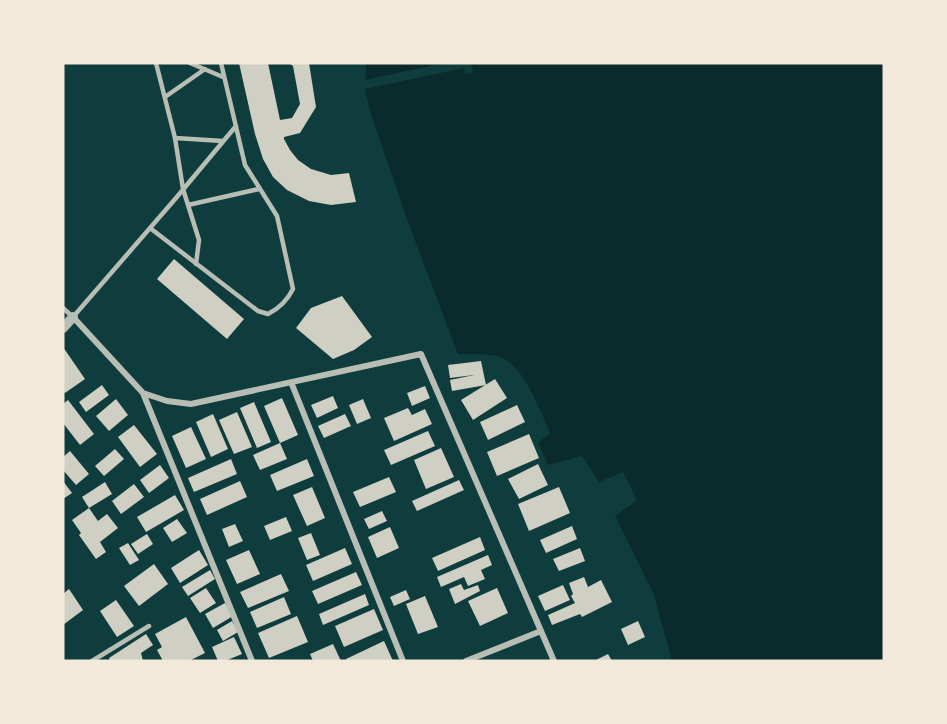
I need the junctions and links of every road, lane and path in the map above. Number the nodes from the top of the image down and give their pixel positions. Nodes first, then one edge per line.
1 (156, 63) edge
2 (190, 63) edge
3 (221, 63) edge
4 (205, 69) junction
5 (223, 77) junction
6 (165, 97) junction
7 (236, 126) junction
8 (175, 138) junction
9 (223, 141) junction
10 (183, 189) junction
11 (259, 189) junction
12 (188, 205) junction
13 (150, 228) junction
14 (196, 264) junction
15 (63, 308) edge
16 (73, 317) junction
17 (63, 328) edge
18 (291, 382) junction
19 (143, 393) junction
20 (148, 626) dead end
21 (541, 631) junction
22 (92, 661) edge
23 (252, 661) edge
24 (403, 661) edge
25 (466, 661) edge
26 (554, 661) edge

1 - 6 lane
2 - 4 lane
3 - 5 lane
4 - 5 lane
4 - 6 lane
5 - 7 lane
6 - 8 lane
7 - 9 lane
7 - 11 lane
8 - 9 lane
8 - 10 lane
9 - 10 lane
10 - 12 lane
10 - 13 lane
11 - 12 lane
11 - 14 lane
12 - 14 lane
13 - 14 lane
13 - 16 lane
15 - 16 lane
16 - 17 street
16 - 19 street
18 - 19 street
18 - 21 street
18 - 24 street
19 - 23 street
20 - 22 lane
21 - 25 street
21 - 26 street

